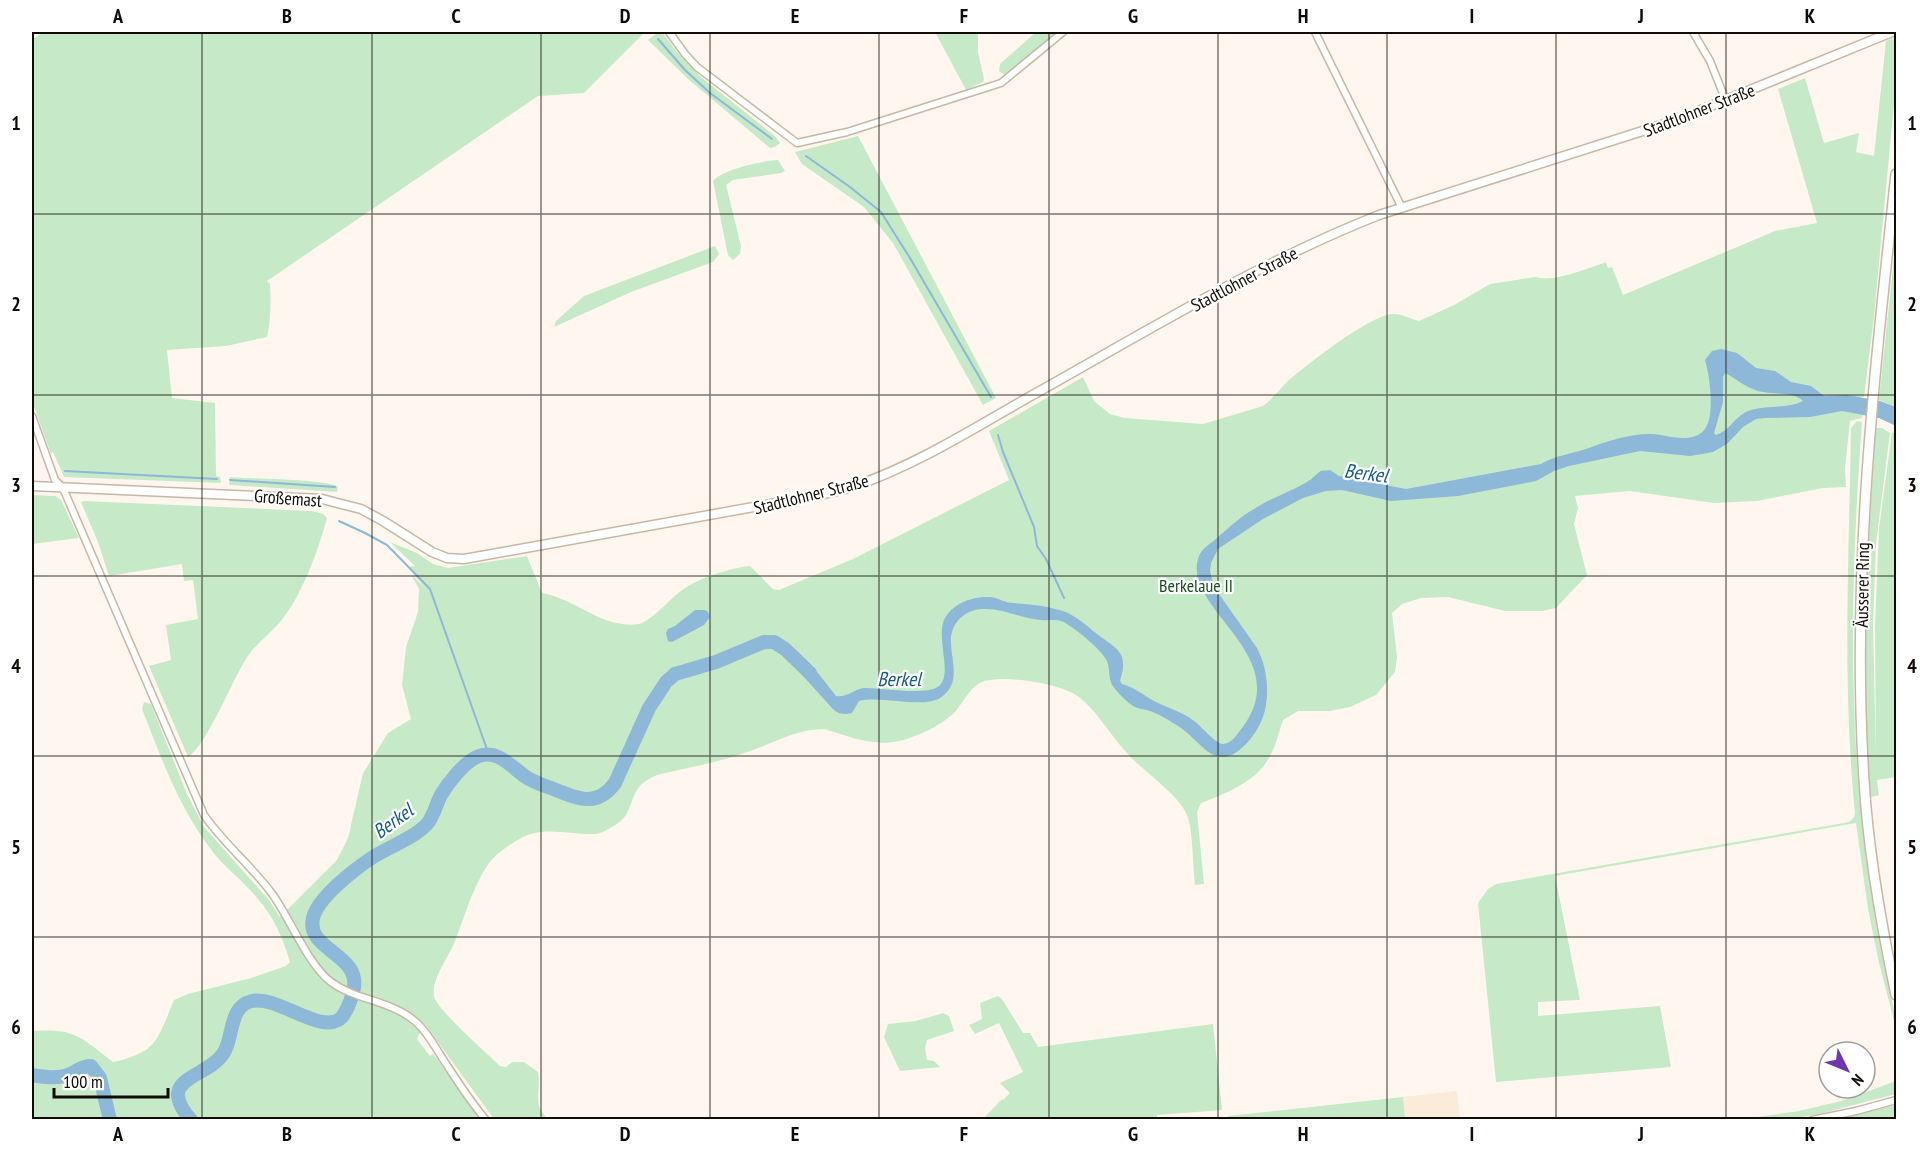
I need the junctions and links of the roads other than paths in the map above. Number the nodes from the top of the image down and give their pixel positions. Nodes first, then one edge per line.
1 (669, 32) edge
2 (1063, 32) edge
3 (1315, 32) edge
4 (1693, 32) edge
5 (1893, 32) edge
6 (1726, 101) junction
7 (1896, 174) edge
8 (1402, 208) junction
9 (32, 416) edge
10 (32, 486) edge
11 (63, 488) junction
12 (447, 558) joint
13 (1896, 995) edge
14 (1896, 1100) edge
15 (486, 1119) edge
16 (1812, 1119) edge

1 - 2 street
3 - 8 street
4 - 6 street
5 - 6 street, Stadtlohner Straße
6 - 8 street, Stadtlohner Straße
7 - 13 main road, Äusserer Ring
8 - 12 street, Stadtlohner Straße
9 - 11 street
10 - 11 street, Großemast
11 - 12 street, Großemast
11 - 15 street
14 - 16 street

